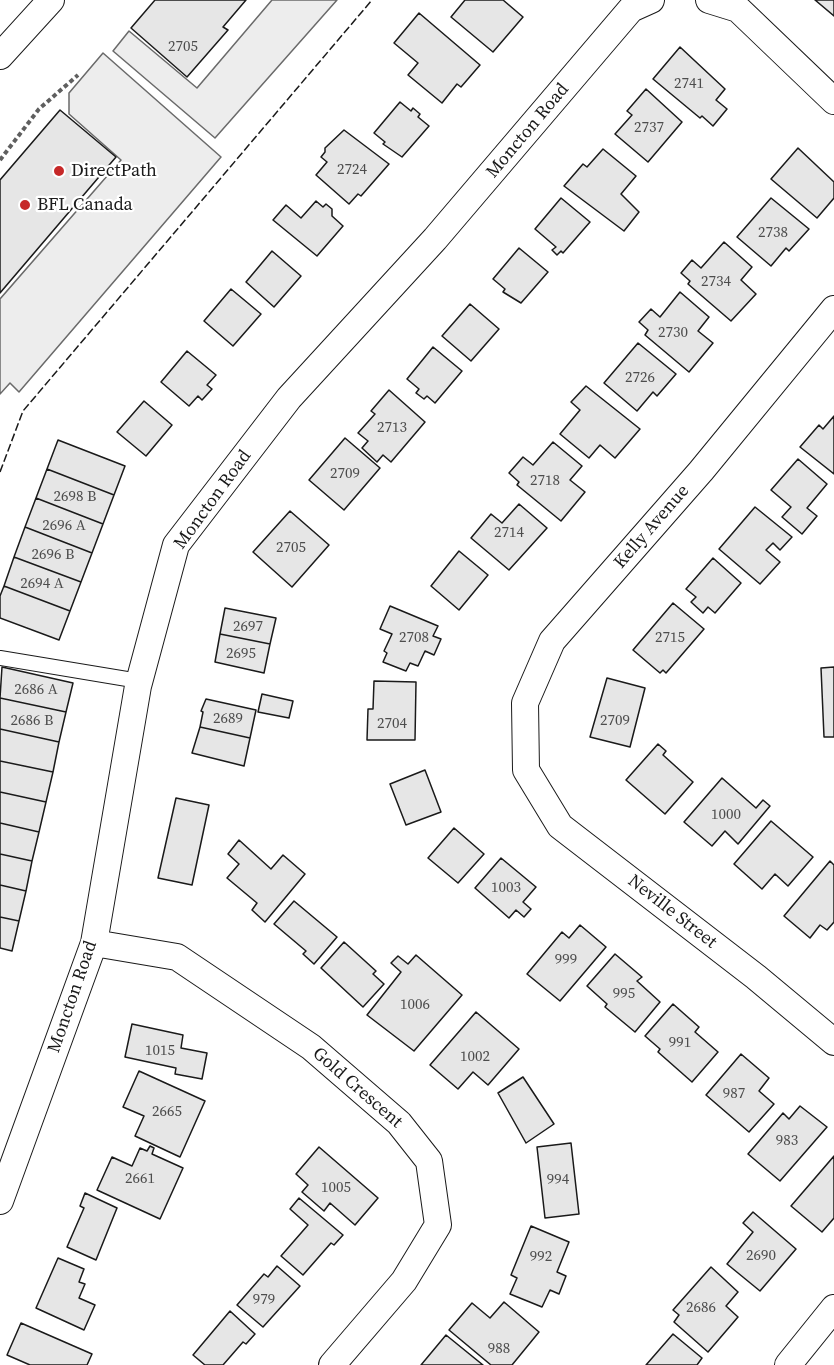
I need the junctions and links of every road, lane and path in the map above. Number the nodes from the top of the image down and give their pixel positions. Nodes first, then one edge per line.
1 (51, 0) edge
2 (651, 0) edge
3 (709, 0) edge
4 (0, 56) edge
5 (78, 75) dead end
6 (834, 101) edge
7 (0, 160) edge
8 (834, 309) edge
9 (0, 658) edge
10 (139, 681) junction
11 (527, 768) joint
12 (94, 943) junction
13 (834, 1042) edge
14 (0, 1201) edge
15 (834, 1308) edge
16 (332, 1365) edge
17 (788, 1365) edge

1 - 4 street
2 - 10 street, Moncton Road
3 - 6 street
5 - 7 path
8 - 11 street, Kelly Avenue
9 - 10 lane
10 - 12 street, Moncton Road
11 - 13 street, Neville Street
12 - 14 street, Moncton Road
12 - 16 street, Gold Crescent
15 - 17 street

